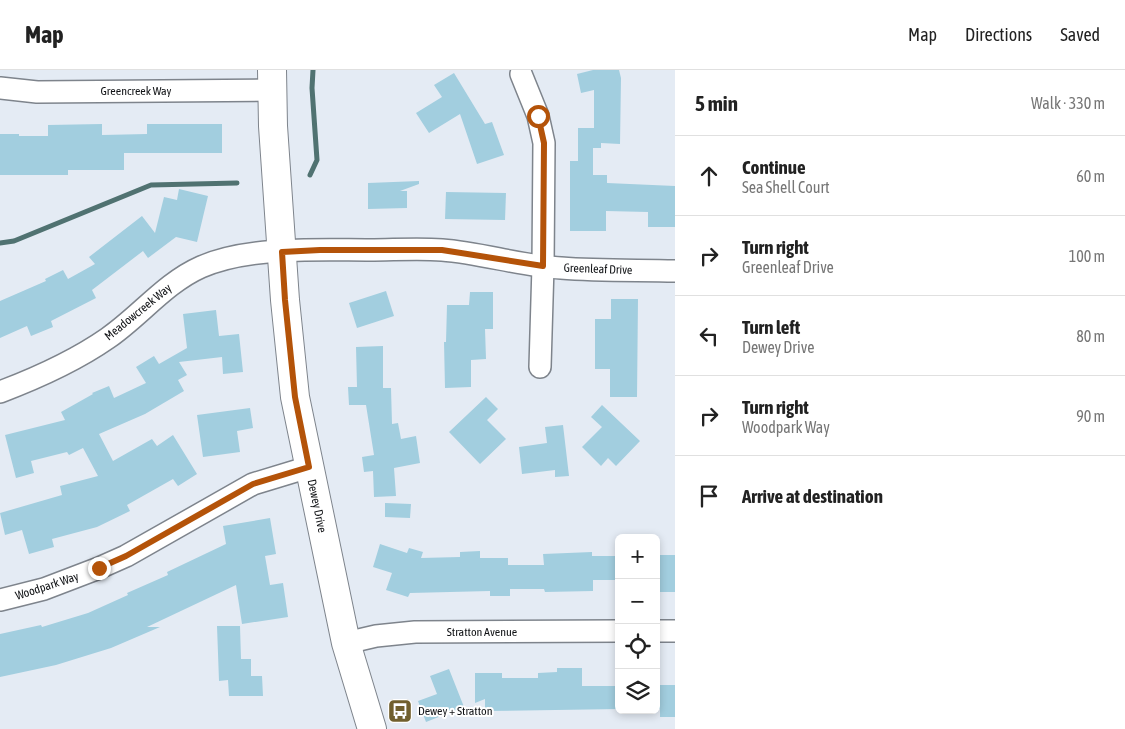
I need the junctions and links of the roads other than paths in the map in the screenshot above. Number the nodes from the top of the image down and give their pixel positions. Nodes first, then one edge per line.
1 (521, 74) dead end
2 (272, 80) edge
3 (0, 88) edge
4 (282, 252) junction
5 (543, 266) junction
6 (675, 271) edge
7 (540, 367) dead end
8 (0, 392) edge
9 (309, 467) junction
10 (0, 600) edge
11 (615, 631) edge
12 (660, 631) edge
13 (675, 631) edge
14 (346, 644) junction
15 (372, 729) edge

1 - 5 street
2 - 3 street, Greencreek Way
2 - 4 main road, Dewey Drive
4 - 5 street, Greenleaf Drive
4 - 8 street, Meadowcreek Way
4 - 9 main road, Dewey Drive
5 - 6 street, Greenleaf Drive
5 - 7 street
9 - 10 street, Woodpark Way
9 - 14 main road, Dewey Drive
11 - 14 street, Stratton Avenue
12 - 13 street
14 - 15 main road, Dewey Drive

